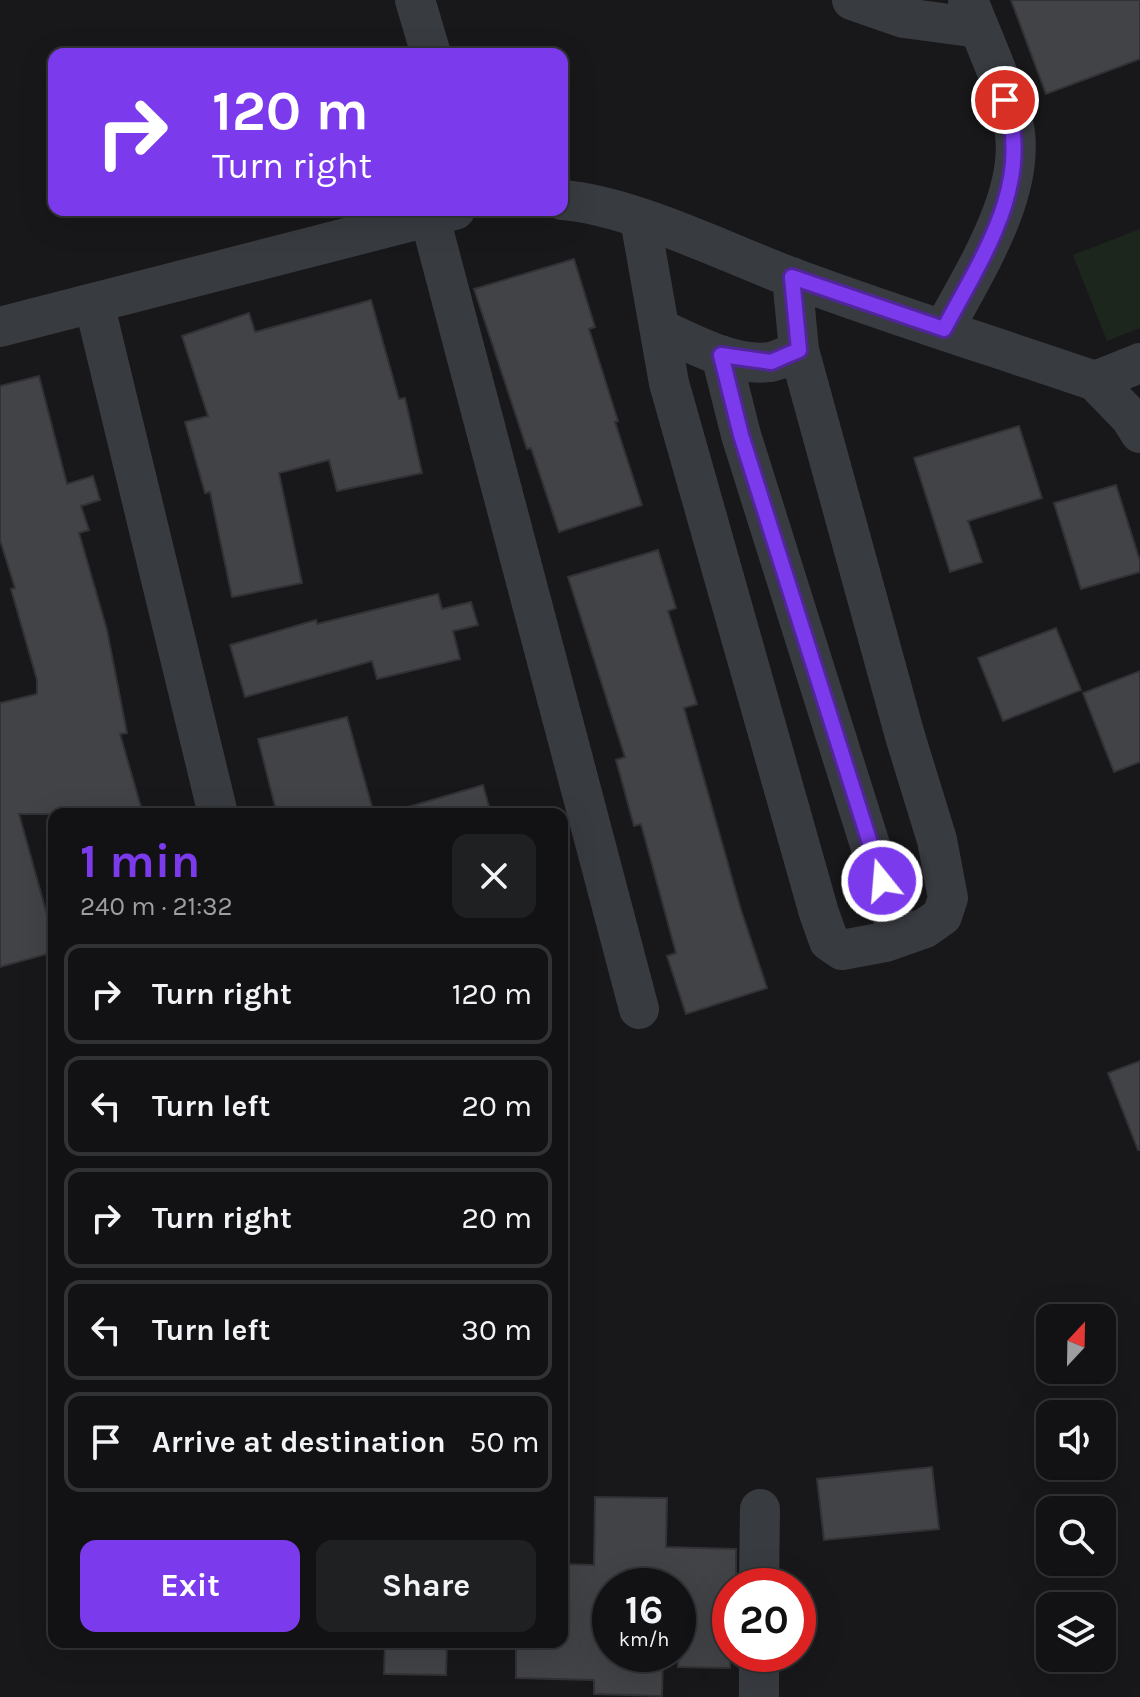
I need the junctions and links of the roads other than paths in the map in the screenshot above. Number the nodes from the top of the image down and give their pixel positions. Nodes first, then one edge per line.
1 (415, 0) edge
2 (852, 0) edge
3 (974, 14) edge
4 (429, 48) edge
5 (568, 200) edge
6 (434, 216) edge
7 (442, 216) edge
8 (640, 219) junction
9 (792, 277) junction
10 (94, 303) junction
11 (0, 327) edge
12 (660, 329) junction
13 (944, 329) junction
14 (799, 350) junction
15 (721, 355) junction
16 (1140, 363) edge
17 (1095, 381) junction
18 (1140, 433) edge
19 (217, 808) edge
20 (899, 937) junction
21 (639, 1009) dead end
22 (760, 1509) dead end
23 (759, 1568) edge
24 (759, 1672) edge
25 (759, 1697) edge

1 - 4 street
2 - 3 street
3 - 13 street
5 - 8 street
6 - 10 street
7 - 21 street
8 - 9 street
8 - 12 street
9 - 13 street
9 - 14 street
10 - 11 street
10 - 19 street
12 - 15 street
12 - 20 street
13 - 17 street
14 - 15 street
14 - 20 street
15 - 20 street
16 - 17 street
17 - 18 street
22 - 23 street
24 - 25 street

